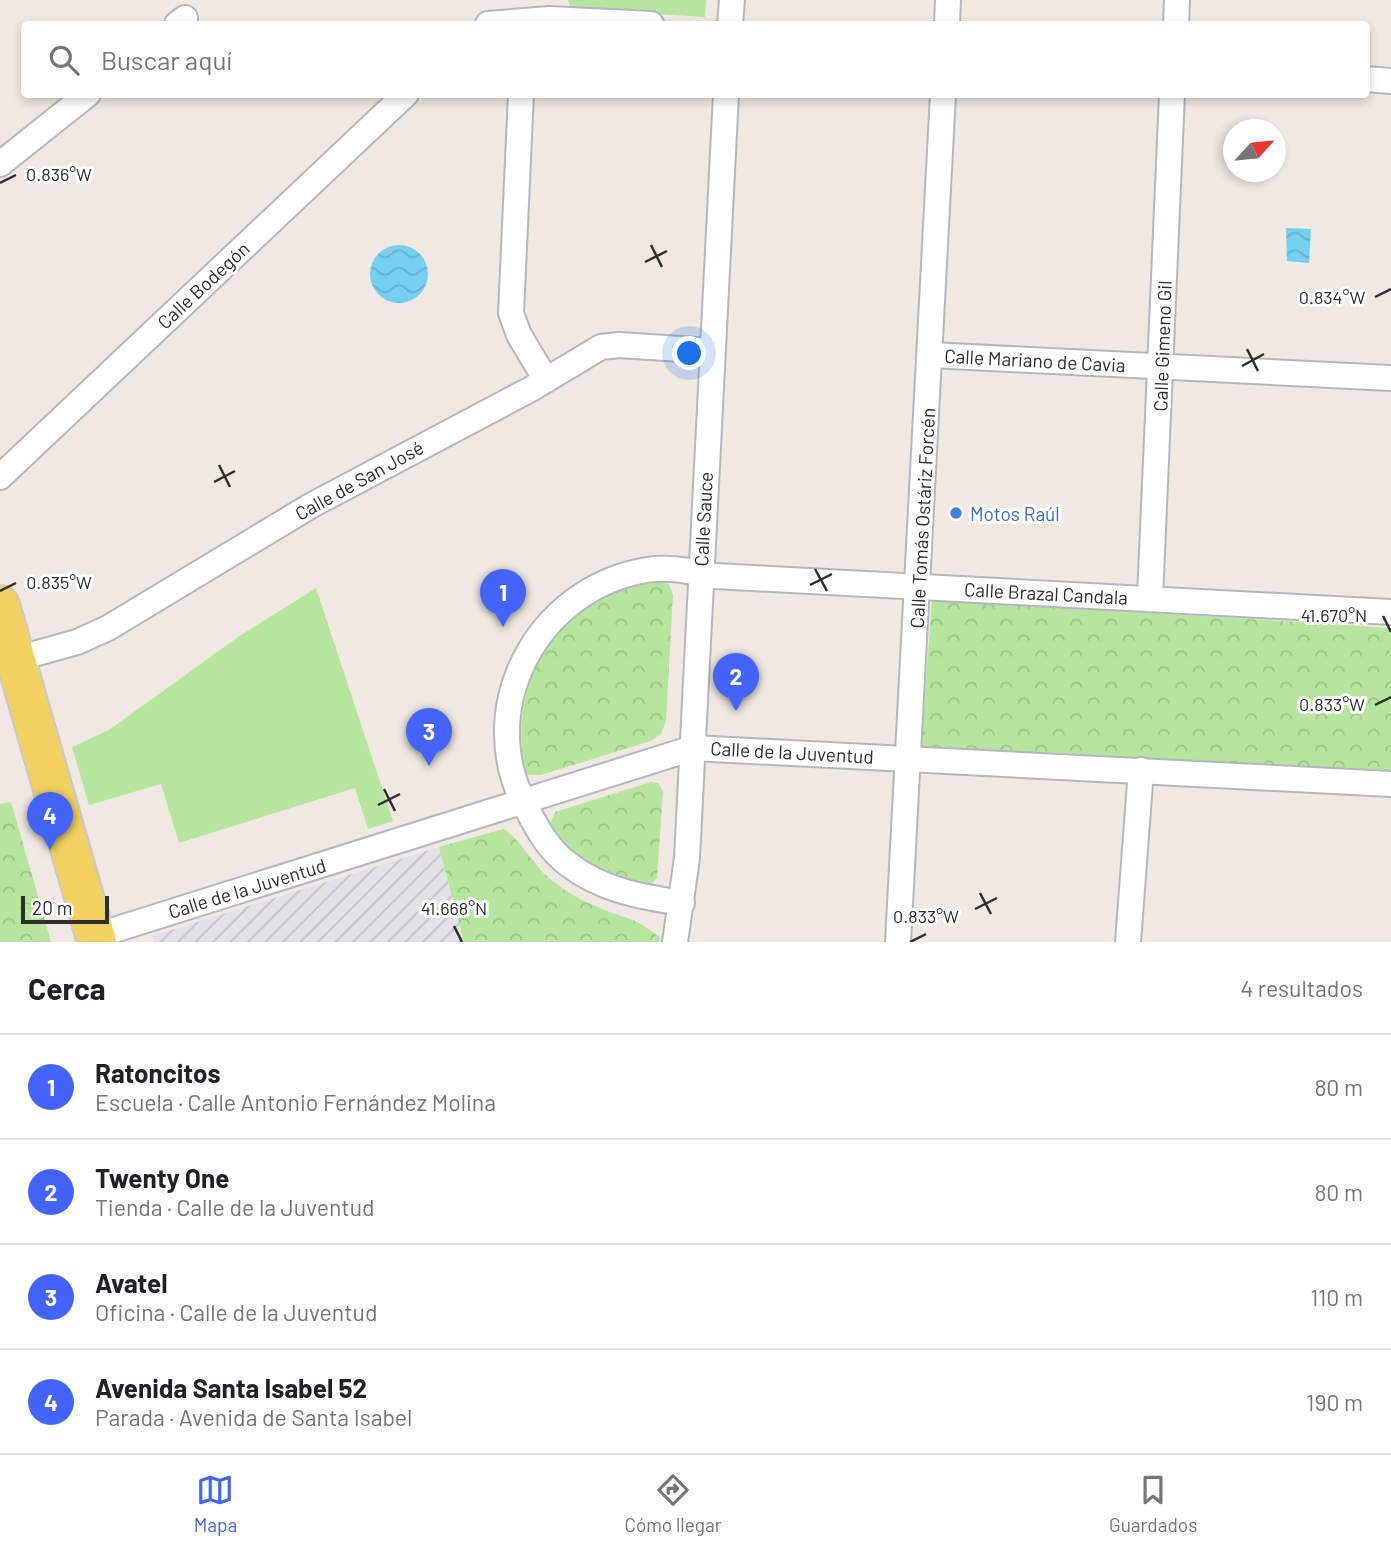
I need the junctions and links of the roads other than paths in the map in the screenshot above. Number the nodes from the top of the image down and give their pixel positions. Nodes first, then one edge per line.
1 (732, 0) edge
2 (948, 0) edge
3 (1177, 0) edge
4 (730, 21) edge
5 (947, 21) edge
6 (1176, 21) edge
7 (1370, 79) edge
8 (1391, 81) edge
9 (83, 98) edge
10 (403, 98) edge
11 (521, 98) edge
12 (726, 98) edge
13 (943, 98) edge
14 (1172, 98) edge
15 (0, 164) edge
16 (712, 351) junction
17 (930, 355) junction
18 (1161, 366) junction
19 (1391, 378) edge
20 (546, 380) junction
21 (0, 477) edge
22 (700, 573) junction
23 (919, 586) junction
24 (1150, 598) junction
25 (0, 605) edge
26 (1391, 611) edge
27 (16, 659) junction
28 (693, 748) junction
29 (908, 758) junction
30 (1141, 770) junction
31 (1391, 784) edge
32 (522, 802) junction
33 (682, 903) junction
34 (96, 939) edge
35 (676, 942) edge
36 (898, 942) edge
37 (1128, 942) edge

1 - 4 street
2 - 5 street
3 - 6 street
7 - 8 street
9 - 15 street
10 - 21 street, Calle Bodegón
11 - 20 street
12 - 16 street, Calle Sauce
13 - 17 street, Calle Tomás Ostáriz Forcén
14 - 18 street, Calle Gimeno Gil
16 - 20 street, Calle de San José
16 - 22 street, Calle Sauce
17 - 18 street, Calle Mariano de Cavia
17 - 23 street, Calle Tomás Ostáriz Forcén
18 - 19 street, Calle Mariano de Cavia
18 - 24 street, Calle Gimeno Gil
20 - 27 street, Calle de San José
22 - 23 street, Calle Brazal Candala
22 - 28 street, Calle Sauce
22 - 32 street, Calle Brazal Candala
23 - 24 street, Calle Brazal Candala
23 - 29 street, Calle Tomás Ostáriz Forcén
24 - 26 street, Calle Brazal Candala
25 - 27 main road
27 - 34 main road
28 - 29 street, Calle de la Juventud
28 - 32 street, Calle de la Juventud
28 - 33 street, Calle Sauce
29 - 30 street, Calle de la Juventud
29 - 36 street, Calle Tomás Ostáriz Forcén
30 - 31 street, Calle de la Juventud
30 - 37 street
32 - 33 street, Calle Brazal Candala
32 - 34 street, Calle de la Juventud
33 - 35 street, Calle Sauce

